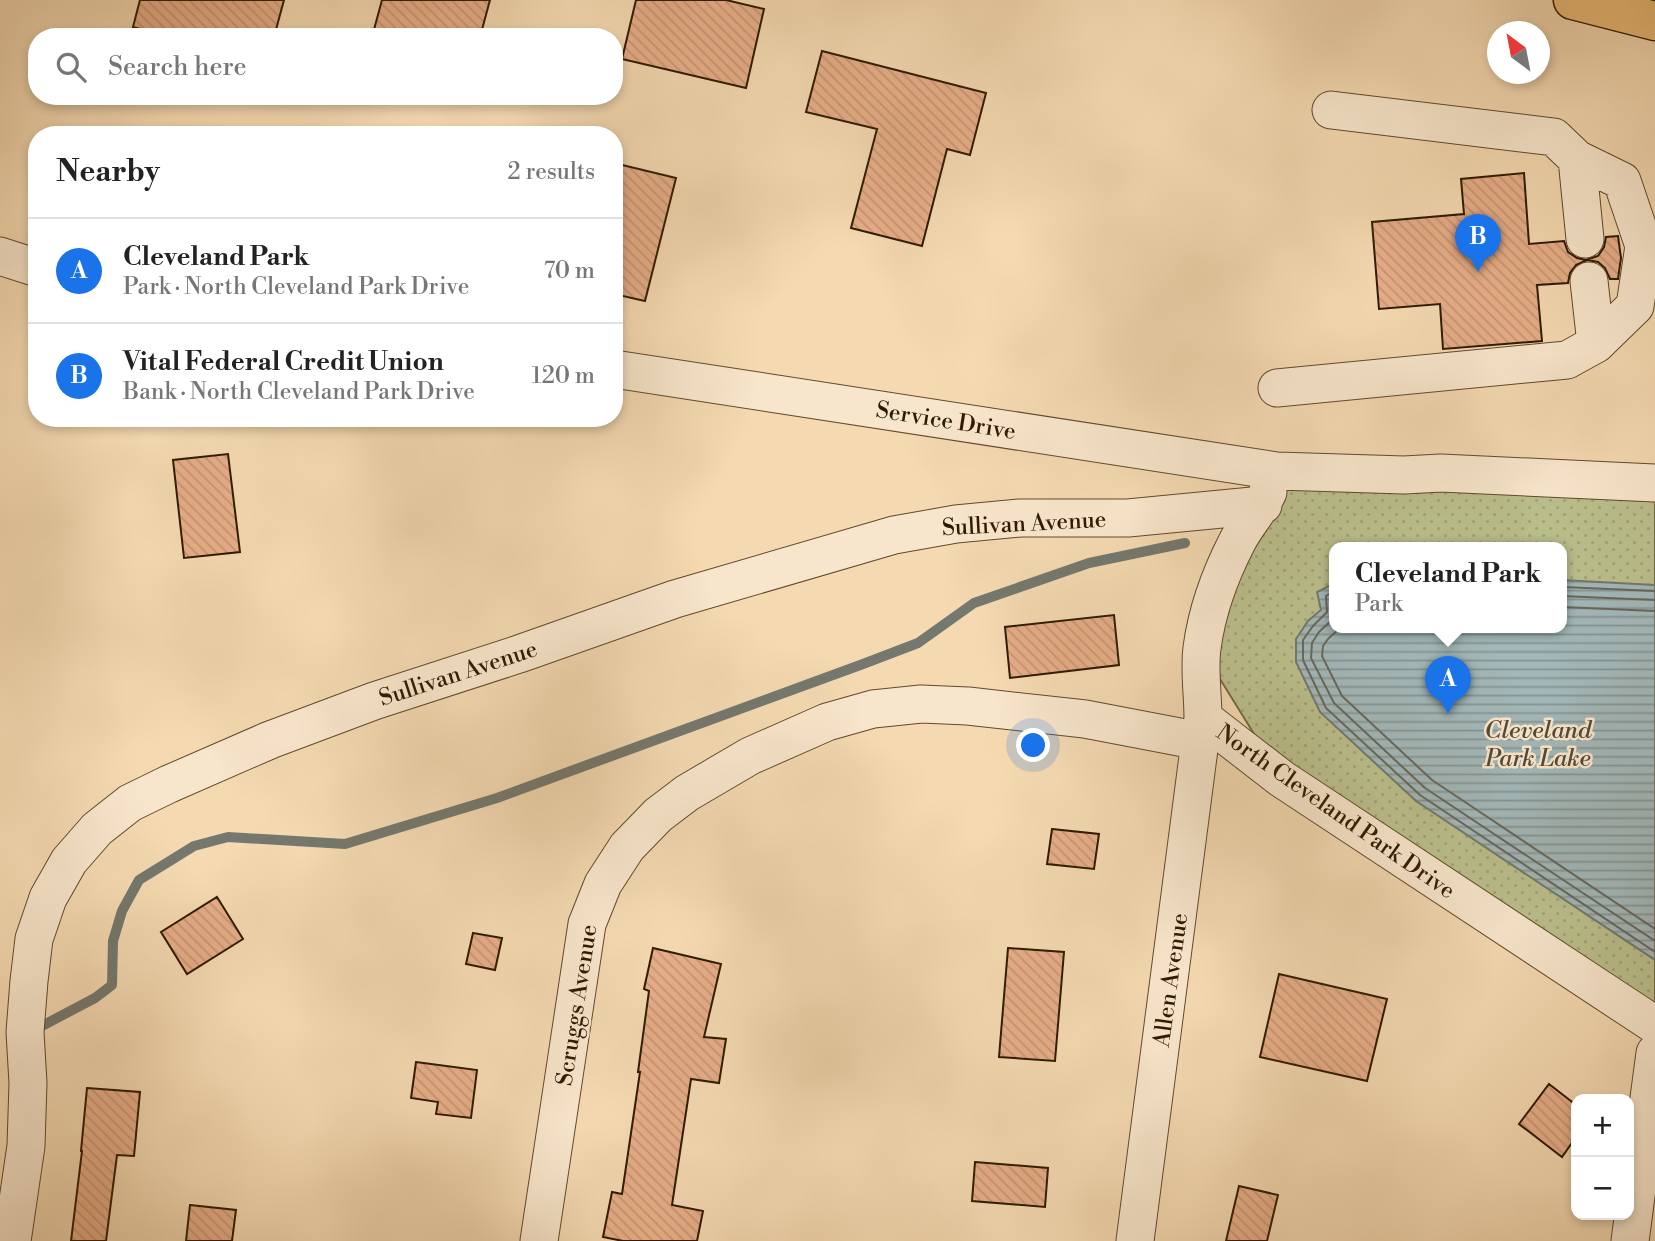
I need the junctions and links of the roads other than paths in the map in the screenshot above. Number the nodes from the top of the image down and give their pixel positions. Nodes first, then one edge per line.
1 (1573, 0) edge
2 (1655, 21) edge
3 (1331, 110) dead end
4 (1577, 159) junction
5 (1585, 239) dead end
6 (0, 256) edge
7 (28, 265) edge
8 (1589, 281) dead end
9 (1596, 344) junction
10 (623, 370) edge
11 (1277, 388) dead end
12 (1277, 471) junction
13 (1655, 483) edge
14 (1263, 505) junction
15 (1202, 729) junction
16 (1655, 1025) edge
17 (1655, 1052) edge
18 (12, 1241) edge
19 (540, 1241) edge
20 (1135, 1241) edge
21 (1630, 1241) edge

1 - 2 main road
3 - 4 street
4 - 5 street
4 - 9 street
6 - 7 street
8 - 9 street
9 - 11 street
10 - 12 street, Service Drive
12 - 13 street
12 - 14 street, North Cleveland Park Drive
14 - 15 street, North Cleveland Park Drive
14 - 18 street, Sullivan Avenue
15 - 16 street, North Cleveland Park Drive
15 - 19 street, Scruggs Avenue
15 - 20 street, Allen Avenue
17 - 21 street

